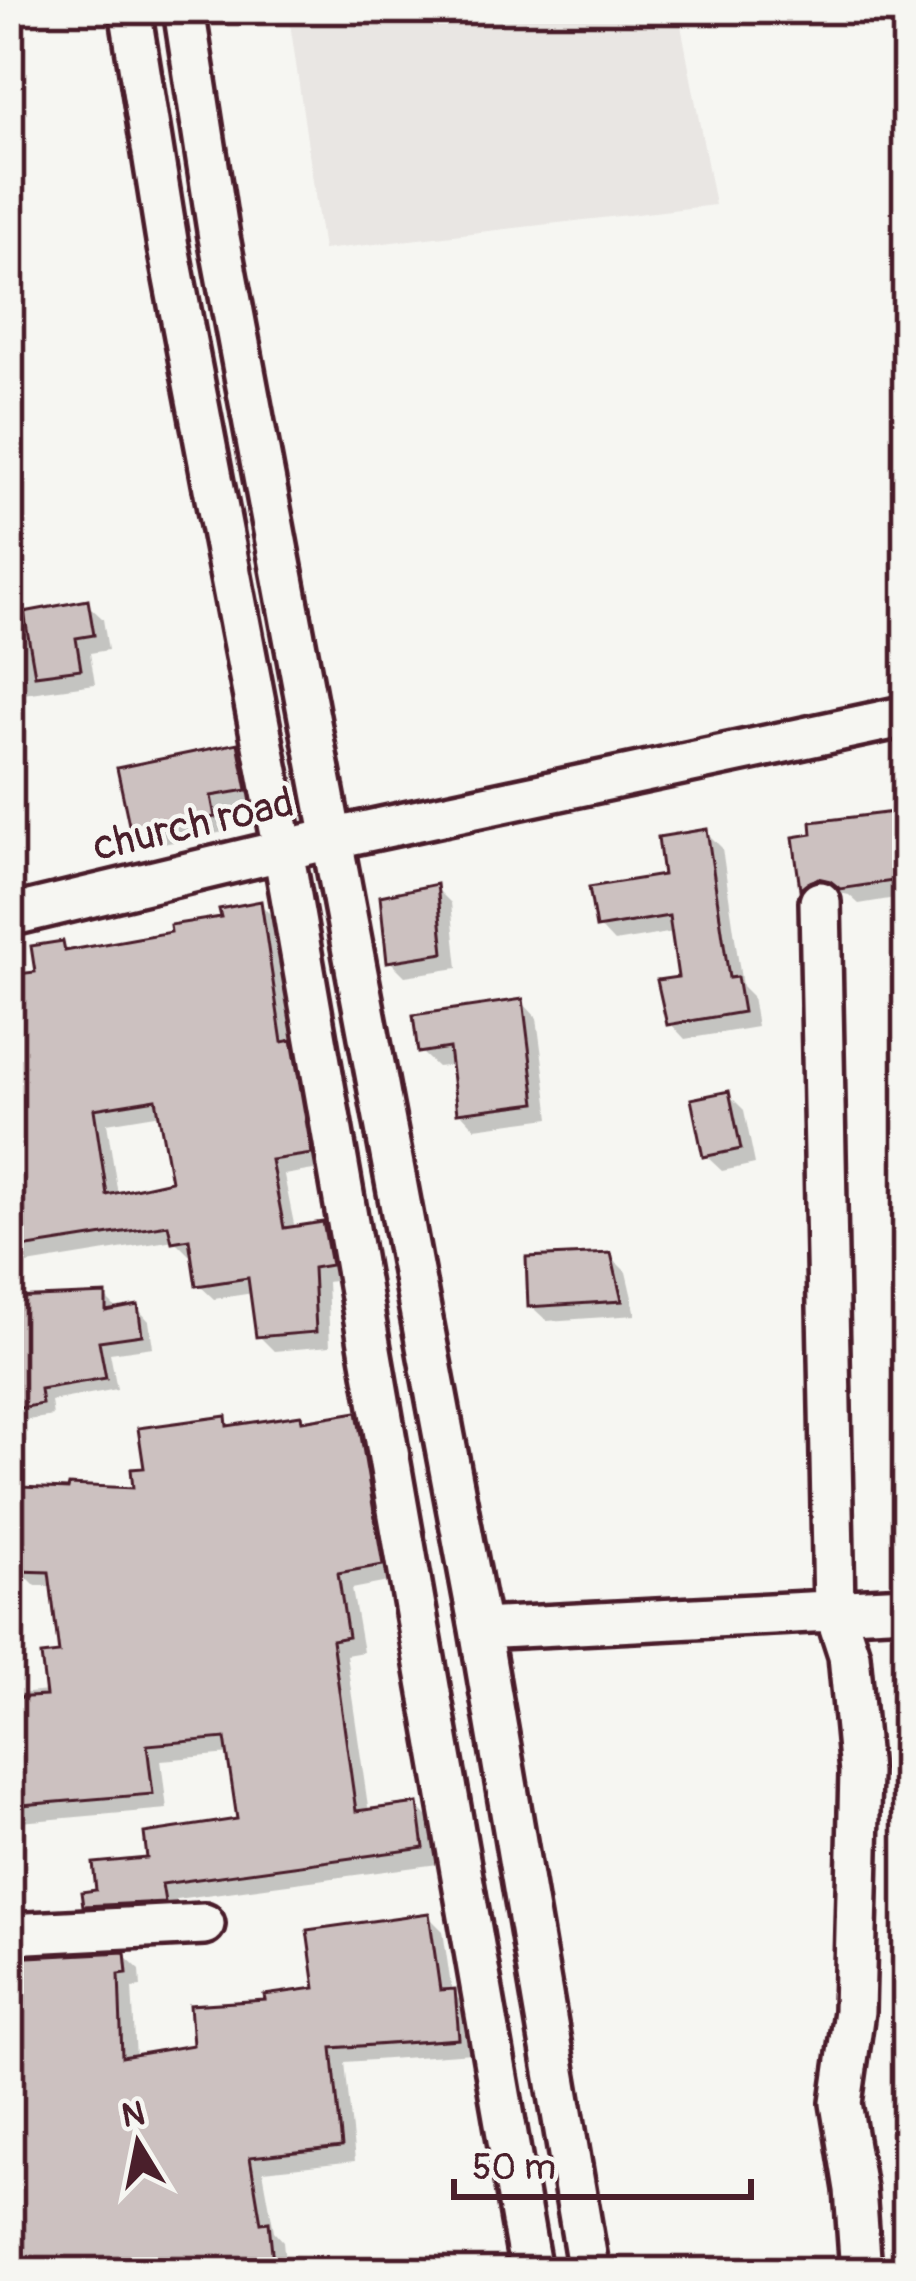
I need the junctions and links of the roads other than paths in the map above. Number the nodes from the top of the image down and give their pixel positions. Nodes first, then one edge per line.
1 (130, 9) edge
2 (184, 9) edge
3 (907, 716) edge
4 (330, 839) junction
5 (283, 850) junction
6 (820, 902) dead end
7 (9, 916) edge
8 (907, 1607) edge
9 (834, 1609) junction
10 (480, 1629) junction
11 (204, 1924) dead end
12 (9, 1934) edge
13 (531, 2272) edge
14 (589, 2272) edge
15 (861, 2272) edge

1 - 5 street
2 - 4 street
3 - 4 street, church road
4 - 5 street, church road
4 - 10 street
5 - 7 street, church road
5 - 13 street
6 - 9 street
8 - 9 street
9 - 10 street
9 - 15 street
10 - 14 street
11 - 12 street

